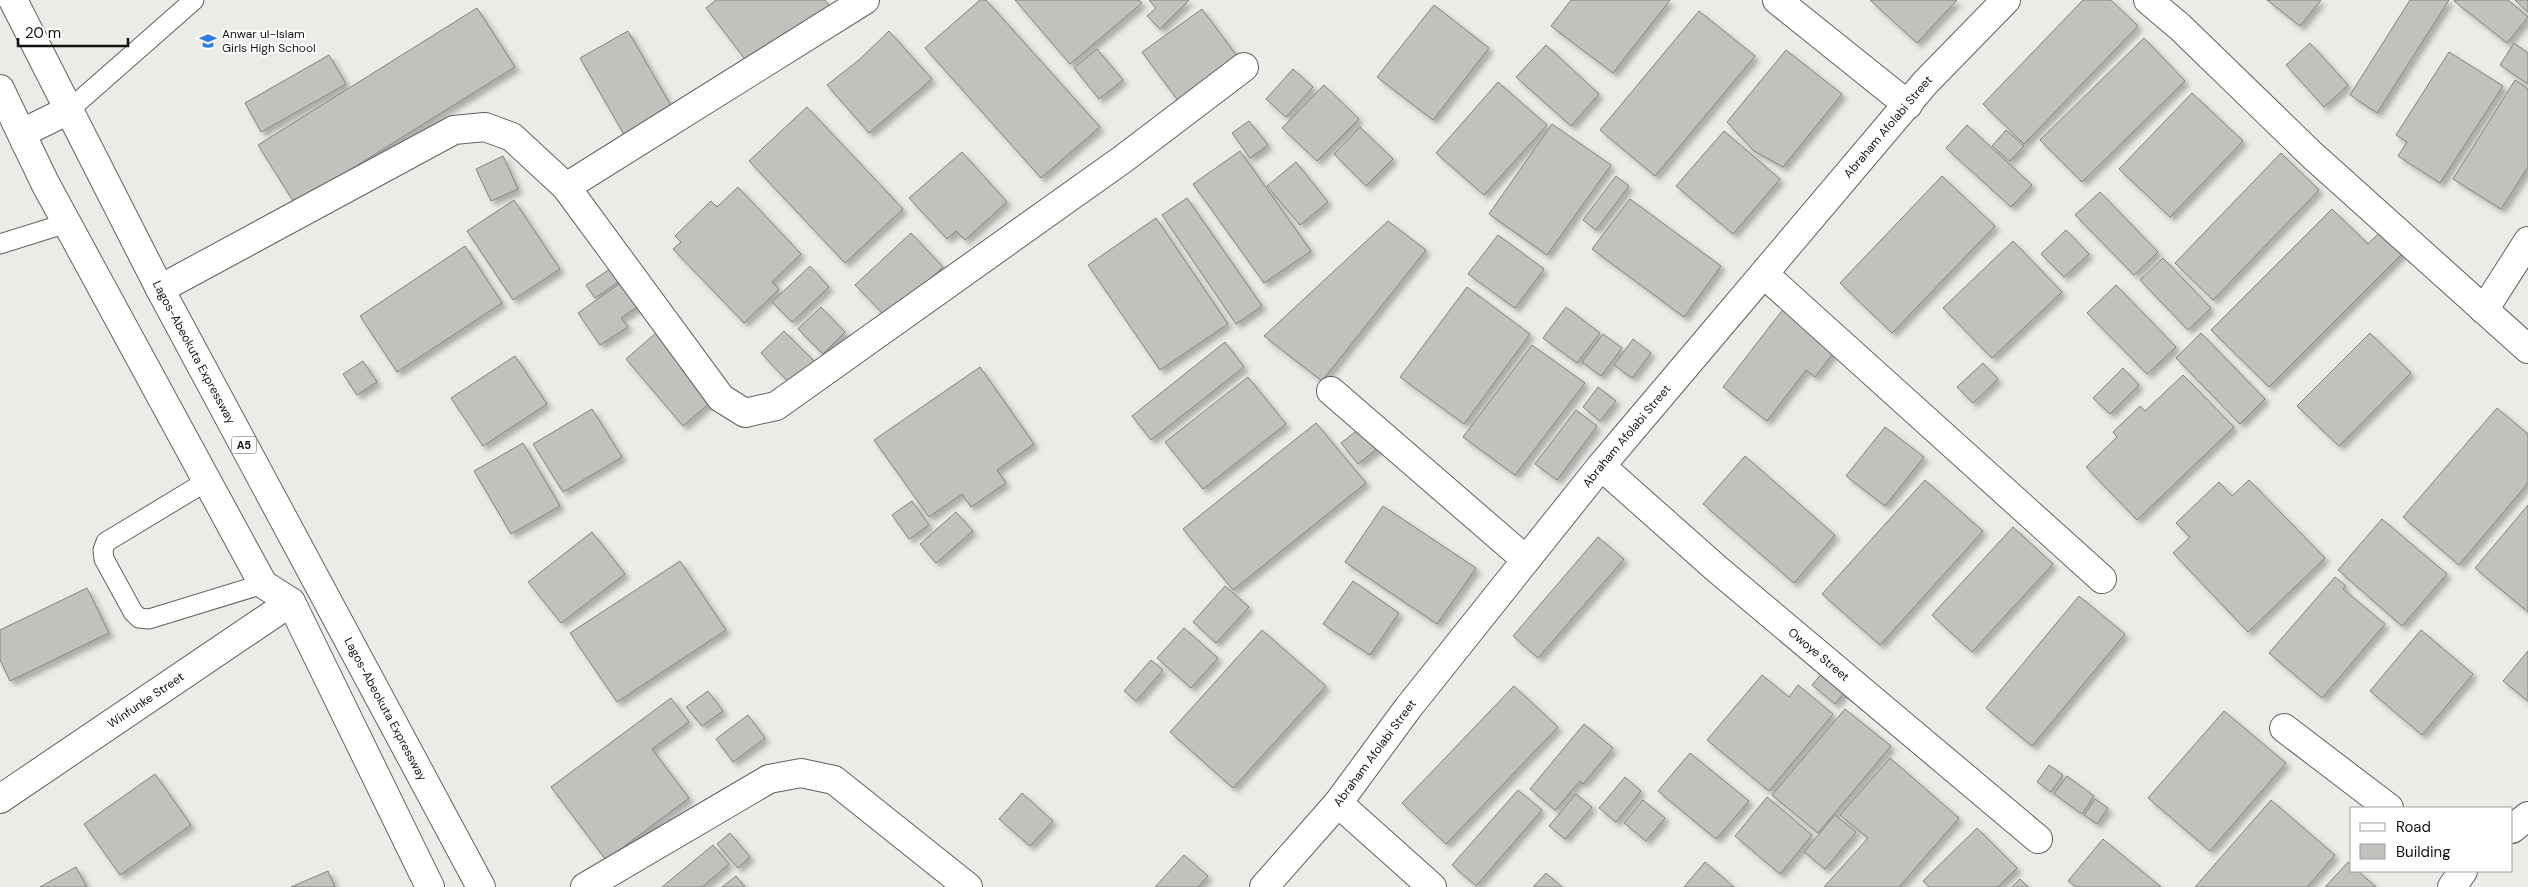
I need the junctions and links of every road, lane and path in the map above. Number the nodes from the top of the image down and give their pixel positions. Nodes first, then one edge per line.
1 (13, 0) edge
2 (194, 0) edge
3 (866, 0) edge
4 (1777, 0) edge
5 (2006, 0) edge
6 (2148, 0) edge
7 (1244, 67) dead end
8 (0, 89) edge
9 (1908, 105) junction
10 (69, 110) junction
11 (25, 142) junction
12 (566, 187) junction
13 (67, 223) junction
14 (2528, 241) edge
15 (0, 244) edge
16 (1764, 274) junction
17 (160, 290) junction
18 (2484, 310) junction
19 (2528, 349) edge
20 (1330, 391) dead end
21 (1601, 466) junction
22 (207, 481) junction
23 (1525, 559) junction
24 (2102, 579) dead end
25 (263, 584) junction
26 (291, 602) junction
27 (2284, 728) dead end
28 (0, 799) edge
29 (1338, 803) junction
30 (2388, 807) edge
31 (2528, 816) edge
32 (2513, 828) edge
33 (2038, 839) dead end
34 (2462, 872) edge
35 (430, 887) edge
36 (481, 887) edge
37 (585, 887) edge
38 (968, 887) edge
39 (1264, 887) edge
40 (1432, 887) edge
41 (2452, 887) edge

1 - 10 main road, Lagos-Abeokuta Expressway / A5
2 - 10 lane
3 - 12 main road
4 - 9 main road
5 - 9 main road, Abraham Afolabi Street
6 - 18 main road
7 - 12 main road
8 - 11 main road
9 - 16 main road, Abraham Afolabi Street
10 - 11 main road
10 - 17 main road, Lagos-Abeokuta Expressway / A5
11 - 13 main road
12 - 17 main road
13 - 15 lane
13 - 22 main road
14 - 18 main road
16 - 21 main road, Abraham Afolabi Street
16 - 24 main road
17 - 36 main road, Lagos-Abeokuta Expressway / A5
18 - 19 main road
20 - 23 main road
21 - 23 main road, Abraham Afolabi Street
21 - 33 main road, Owoye Street
22 - 25 main road
22 - 25 lane
23 - 29 main road, Abraham Afolabi Street
25 - 26 main road
26 - 28 main road, Winfunke Street
26 - 35 main road
27 - 30 main road
29 - 39 main road, Abraham Afolabi Street
29 - 40 main road
31 - 32 main road
34 - 41 main road
37 - 38 main road

